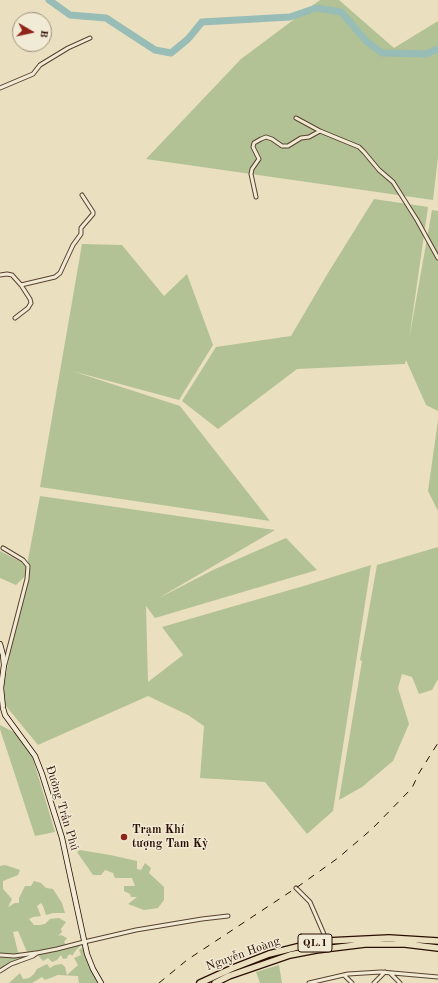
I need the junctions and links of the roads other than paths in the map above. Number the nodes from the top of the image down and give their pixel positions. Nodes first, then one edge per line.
1 (90, 38) dead end
2 (0, 88) edge
3 (296, 118) dead end
4 (320, 131) junction
5 (82, 195) dead end
6 (256, 197) dead end
7 (438, 258) edge
8 (0, 275) edge
9 (21, 285) junction
10 (15, 318) dead end
11 (3, 548) dead end
12 (0, 644) edge
13 (2, 668) edge
14 (296, 888) dead end
15 (228, 916) dead end
16 (326, 941) junction
17 (438, 941) edge
18 (84, 942) junction
19 (438, 948) edge
20 (37, 953) junction
21 (0, 955) edge
22 (0, 971) edge
23 (385, 972) junction
24 (390, 972) junction
25 (344, 975) junction
26 (438, 977) edge
27 (101, 983) edge
28 (200, 983) edge
29 (215, 983) edge
30 (309, 983) edge
31 (352, 983) edge
32 (374, 983) edge
33 (400, 983) edge

1 - 2 street
3 - 4 street
4 - 6 street
4 - 7 street
5 - 9 street
8 - 9 street
9 - 10 street
11 - 13 street
12 - 13 main road, Đường Trần Phú
13 - 18 main road, Đường Trần Phú
14 - 16 street
15 - 18 street
16 - 17 highway, Nguyễn Hoàng / QL.1
16 - 28 highway, Nguyễn Hoàng / QL.1
18 - 20 street
18 - 27 main road, Đường Trần Phú
19 - 29 highway, Nguyễn Hoàng / QL.1
20 - 21 street
20 - 22 street
23 - 24 street
23 - 25 street
23 - 32 street
24 - 26 street
24 - 33 street
25 - 30 street
25 - 31 street

